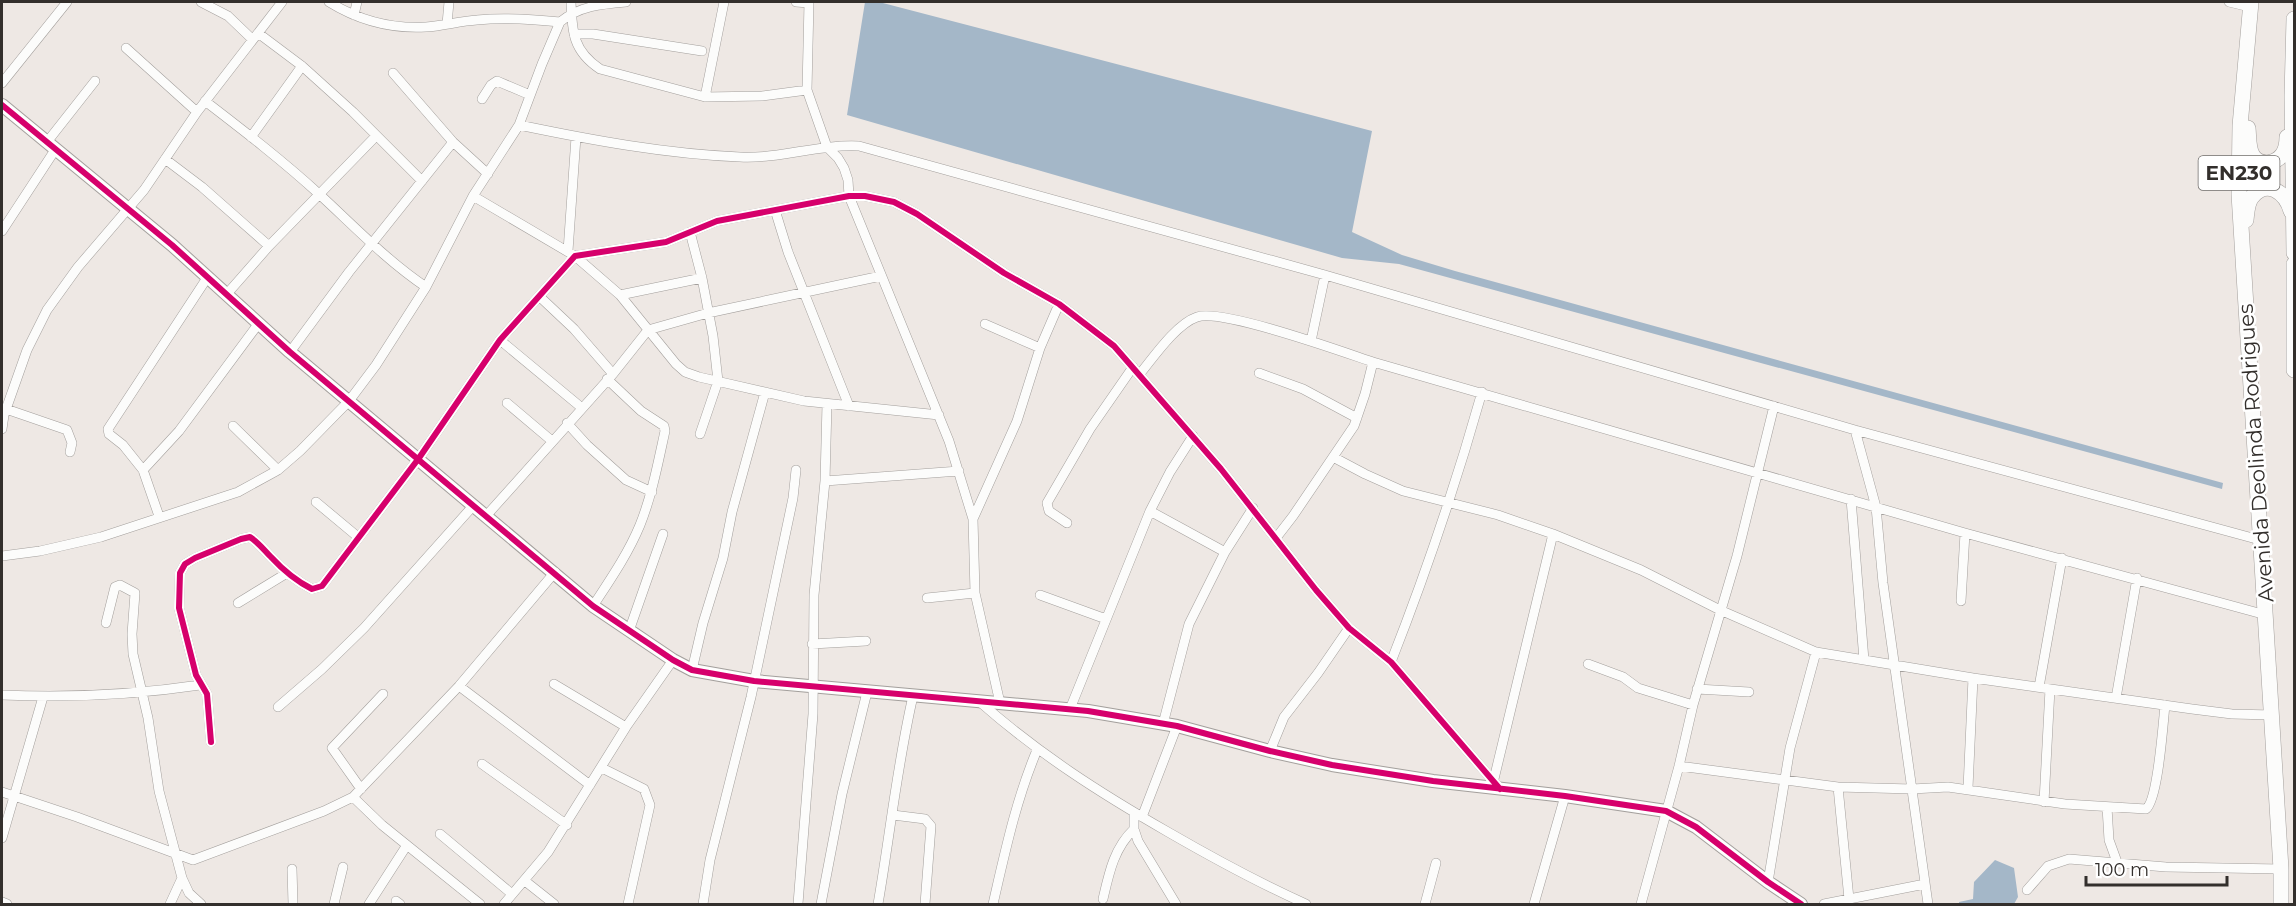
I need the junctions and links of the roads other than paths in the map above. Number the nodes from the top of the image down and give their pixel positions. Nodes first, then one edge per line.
1 (67, 2) edge
2 (201, 2) edge
3 (282, 2) edge
4 (329, 2) edge
5 (357, 2) edge
6 (449, 2) edge
7 (571, 2) edge
8 (606, 2) edge
9 (626, 2) edge
10 (724, 2) edge
11 (796, 2) edge
12 (809, 2) edge
13 (2229, 2) edge
14 (2251, 4) edge
15 (572, 13) junction
16 (354, 15) junction
17 (2295, 19) edge
18 (560, 22) junction
19 (447, 24) junction
20 (574, 34) junction
21 (255, 36) junction
22 (126, 48) dead end
23 (702, 51) dead end
24 (302, 66) junction
25 (393, 73) dead end
26 (95, 81) dead end
27 (2, 84) edge
28 (807, 90) junction
29 (2243, 93) junction
30 (530, 95) junction
31 (2292, 96) junction
32 (705, 97) junction
33 (482, 99) dead end
34 (205, 101) junction
35 (2, 105) edge
36 (197, 112) junction
37 (519, 125) junction
38 (376, 136) junction
39 (251, 137) junction
40 (576, 137) junction
41 (453, 142) junction
42 (51, 146) junction
43 (826, 147) junction
44 (165, 159) junction
45 (488, 174) junction
46 (422, 181) junction
47 (320, 195) junction
48 (472, 196) junction
49 (849, 196) junction
50 (129, 210) junction
51 (775, 210) junction
52 (2, 231) edge
53 (690, 232) junction
54 (372, 245) junction
55 (269, 246) junction
56 (2244, 252) junction
57 (572, 253) junction
58 (2295, 254) edge
59 (2295, 264) edge
60 (1325, 275) junction
61 (881, 276) junction
62 (207, 278) junction
63 (702, 278) junction
64 (426, 287) junction
65 (804, 293) junction
66 (226, 295) junction
67 (620, 295) junction
68 (540, 297) junction
69 (1059, 304) junction
70 (708, 313) junction
71 (259, 323) junction
72 (985, 324) dead end
73 (648, 330) junction
74 (500, 340) junction
75 (1311, 341) junction
76 (1040, 348) junction
77 (290, 352) junction
78 (1373, 362) junction
79 (2295, 370) edge
80 (1136, 371) junction
81 (1259, 373) dead end
82 (610, 376) junction
83 (718, 381) junction
84 (765, 392) junction
85 (1482, 393) junction
86 (349, 401) junction
87 (507, 404) dead end
88 (827, 404) junction
89 (849, 406) junction
90 (1774, 406) junction
91 (582, 408) junction
92 (4, 412) edge
93 (939, 415) junction
94 (1358, 418) junction
95 (567, 423) junction
96 (233, 426) dead end
97 (2, 429) edge
98 (1855, 430) junction
99 (700, 434) dead end
100 (1193, 436) junction
101 (552, 441) junction
102 (70, 452) dead end
103 (1333, 457) junction
104 (419, 458) junction
105 (143, 470) junction
106 (278, 470) junction
107 (796, 470) dead end
108 (958, 471) junction
109 (1756, 472) junction
110 (825, 481) junction
111 (652, 492) junction
112 (1851, 499) junction
113 (316, 502) dead end
114 (1449, 504) junction
115 (473, 506) junction
116 (1876, 507) junction
117 (1253, 508) junction
118 (1150, 511) junction
119 (159, 516) junction
120 (486, 516) junction
121 (973, 519) junction
122 (1067, 523) dead end
123 (1965, 533) junction
124 (663, 534) dead end
125 (1553, 534) junction
126 (358, 537) junction
127 (1276, 538) junction
128 (2260, 540) junction
129 (1225, 552) junction
130 (2, 556) edge
131 (2062, 558) junction
132 (287, 573) junction
133 (555, 573) junction
134 (2137, 578) junction
135 (975, 593) junction
136 (1040, 595) dead end
137 (927, 598) dead end
138 (1961, 601) dead end
139 (238, 603) dead end
140 (593, 606) junction
141 (1720, 610) junction
142 (2266, 615) junction
143 (1106, 619) junction
144 (106, 623) dead end
145 (1349, 628) junction
146 (628, 631) junction
147 (866, 641) dead end
148 (812, 644) junction
149 (1816, 652) junction
150 (674, 660) junction
151 (1864, 660) junction
152 (1391, 662) junction
153 (1588, 664) dead end
154 (1895, 665) junction
155 (692, 670) junction
156 (1973, 678) junction
157 (754, 681) junction
158 (554, 684) dead end
159 (200, 685) junction
160 (459, 686) junction
161 (814, 687) junction
162 (2039, 687) junction
163 (2050, 688) junction
164 (1697, 689) junction
165 (867, 692) junction
166 (1749, 692) dead end
167 (143, 693) junction
168 (383, 694) dead end
169 (2, 695) edge
170 (913, 696) junction
171 (43, 697) junction
172 (2116, 698) junction
173 (980, 702) junction
174 (1000, 703) junction
175 (1693, 705) junction
176 (2165, 705) junction
177 (278, 707) dead end
178 (1070, 709) junction
179 (2272, 715) junction
180 (1162, 724) junction
181 (1177, 726) junction
182 (626, 727) junction
183 (211, 742) dead end
184 (1037, 750) junction
185 (1270, 752) junction
186 (482, 764) dead end
187 (1679, 766) junction
188 (602, 768) junction
189 (1785, 782) junction
190 (1497, 784) junction
191 (590, 785) junction
192 (1838, 787) junction
193 (1968, 788) junction
194 (361, 789) junction
195 (1912, 789) junction
196 (2, 792) edge
197 (14, 796) junction
198 (1565, 796) junction
199 (353, 797) junction
200 (2044, 802) junction
201 (2107, 807) junction
202 (1666, 811) junction
203 (893, 815) junction
204 (1138, 815) junction
205 (567, 825) junction
206 (1134, 828) junction
207 (440, 834) dead end
208 (2, 838) edge
209 (407, 845) junction
210 (177, 854) junction
211 (2116, 862) junction
212 (1436, 863) dead end
213 (343, 867) dead end
214 (292, 869) dead end
215 (2281, 869) junction
216 (182, 879) junction
217 (525, 881) junction
218 (1768, 882) junction
219 (1925, 884) junction
220 (2027, 890) dead end
221 (512, 894) junction
222 (1103, 899) dead end
223 (1849, 899) junction
224 (2, 902) edge
225 (7, 904) edge
226 (170, 904) edge
227 (201, 904) edge
228 (293, 904) edge
229 (334, 904) edge
230 (369, 904) edge
231 (480, 904) edge
232 (504, 904) edge
233 (554, 904) edge
234 (628, 904) edge
235 (703, 904) edge
236 (798, 904) edge
237 (821, 904) edge
238 (878, 904) edge
239 (925, 904) edge
240 (993, 904) edge
241 (1176, 904) edge
242 (1306, 904) edge
243 (1425, 904) edge
244 (1534, 904) edge
245 (1642, 904) edge
246 (1801, 904) edge
247 (1824, 904) edge
248 (1928, 904) edge
249 (2281, 904) edge

1 - 27 street
2 - 21 street
3 - 21 street
4 - 16 street
5 - 16 street
6 - 19 street
7 - 15 street
8 - 9 street
8 - 15 street
10 - 32 street
11 - 12 street
12 - 28 street
13 - 14 street
14 - 29 highway, Avenida Deolinda Rodrigues / EN230
15 - 18 street
15 - 20 street
16 - 19 street
17 - 31 highway, EN230
18 - 19 street
18 - 30 street
20 - 23 street
20 - 32 street
21 - 24 street
21 - 34 street
22 - 36 street
24 - 38 street
24 - 39 street
25 - 41 street
26 - 42 street
28 - 32 street
28 - 43 street
29 - 31 highway
29 - 56 highway, Avenida Deolinda Rodrigues / EN230
30 - 33 street
30 - 37 street
31 - 58 highway, EN230
34 - 36 street
34 - 39 street
35 - 42 street
36 - 44 street
37 - 40 street
37 - 45 street
38 - 46 street
38 - 47 street
39 - 47 street
40 - 43 street
40 - 57 street
41 - 45 street
41 - 46 street
42 - 50 street
42 - 52 street
43 - 49 street
43 - 60 street
44 - 50 street
44 - 55 street
45 - 48 street
46 - 54 street
47 - 54 street
47 - 55 street
48 - 57 street
48 - 64 street
49 - 51 street
49 - 61 street
49 - 69 street
50 - 62 street
50 - 92 street
51 - 53 street
51 - 65 street
53 - 57 street
53 - 63 street
54 - 64 street
54 - 77 street
55 - 66 street
56 - 58 highway
56 - 128 highway, Avenida Deolinda Rodrigues / EN230
57 - 67 street
57 - 68 street
59 - 79 highway
60 - 75 street
60 - 90 street
61 - 65 street
61 - 93 street
62 - 66 street
62 - 105 street
63 - 67 street
63 - 70 street
64 - 86 street
65 - 70 street
65 - 89 street
66 - 71 street
67 - 73 street
68 - 74 street
68 - 82 street
69 - 76 street
69 - 80 street
70 - 73 street
70 - 83 street
71 - 77 street
71 - 105 street
72 - 76 street
73 - 82 street
73 - 83 street
74 - 91 street
74 - 104 street
75 - 78 street
75 - 80 street
76 - 121 street
77 - 86 street
78 - 85 street
78 - 94 street
80 - 100 street
80 - 122 street
81 - 94 street
82 - 91 street
82 - 111 street
83 - 84 street
83 - 99 street
84 - 88 street
84 - 155 street
85 - 109 street
85 - 114 street
86 - 104 street
86 - 106 street
87 - 101 street
88 - 89 street
88 - 110 street
89 - 93 street
90 - 98 street
90 - 109 street
91 - 95 street
92 - 97 street
92 - 102 street
93 - 108 street
94 - 103 street
95 - 101 street
95 - 111 street
96 - 106 street
98 - 116 street
98 - 128 street
100 - 117 street
100 - 118 street
101 - 120 street
103 - 114 street
103 - 127 street
104 - 115 street
104 - 126 street
105 - 119 street
106 - 119 street
107 - 157 street
108 - 110 street
108 - 121 street
109 - 112 street
109 - 141 street
110 - 148 street
111 - 140 street
112 - 116 street
112 - 151 street
113 - 126 street
114 - 125 street
114 - 152 street
115 - 120 street
115 - 177 street
116 - 123 street
116 - 154 street
117 - 127 street
117 - 129 street
118 - 129 street
118 - 143 street
119 - 130 street
120 - 133 street
121 - 135 street
123 - 131 street
123 - 138 street
124 - 146 street
125 - 141 street
125 - 190 street
126 - 132 street
127 - 145 street
128 - 142 highway, Avenida Deolinda Rodrigues / EN230
129 - 180 street
131 - 134 street
131 - 162 street
132 - 139 street
132 - 159 street
133 - 140 street
133 - 160 street
134 - 142 street
134 - 172 street
135 - 137 street
135 - 174 street
136 - 143 street
140 - 146 street
141 - 149 street
141 - 164 street
142 - 179 highway, Avenida Deolinda Rodrigues / EN230
143 - 178 street
144 - 167 street
145 - 152 street
145 - 185 street
146 - 150 street
147 - 148 street
148 - 161 street
149 - 151 street
149 - 189 street
150 - 155 street
150 - 182 street
151 - 154 street
152 - 190 street
153 - 175 street
154 - 156 street
154 - 195 street
155 - 157 street
156 - 162 street
156 - 193 street
157 - 161 street
157 - 235 street
158 - 182 street
159 - 167 street
159 - 183 street
160 - 191 street
160 - 194 street
161 - 165 street
161 - 236 street
162 - 163 street
163 - 172 street
163 - 200 street
164 - 166 street
164 - 175 street
165 - 170 street
165 - 237 street
167 - 171 street
167 - 210 street
168 - 194 street
169 - 171 street
170 - 173 street
170 - 203 street
171 - 197 street
172 - 176 street
173 - 174 street
173 - 184 street
174 - 178 street
175 - 187 street
176 - 179 street
176 - 201 street
178 - 180 street
179 - 215 highway, Avenida Deolinda Rodrigues / EN230
180 - 181 street
181 - 185 street
181 - 204 street
182 - 188 street
184 - 204 street
184 - 240 street
185 - 190 street
186 - 205 street
187 - 189 street
187 - 202 street
188 - 191 street
188 - 234 street
189 - 192 street
189 - 218 street
190 - 198 street
191 - 205 street
192 - 195 street
192 - 223 street
193 - 195 street
193 - 200 street
194 - 199 street
195 - 219 street
196 - 197 street
197 - 208 street
197 - 210 street
198 - 202 street
198 - 244 street
199 - 209 street
199 - 210 street
200 - 201 street
201 - 211 street
202 - 218 street
202 - 245 street
203 - 238 street
203 - 239 street
204 - 206 street
204 - 242 street
205 - 217 street
206 - 222 street
206 - 241 street
207 - 221 street
209 - 230 street
209 - 231 street
210 - 216 street
211 - 215 street
211 - 220 street
212 - 243 street
213 - 229 street
214 - 228 street
215 - 249 highway, Avenida Deolinda Rodrigues / EN230
216 - 226 street
216 - 227 street
217 - 221 street
217 - 233 street
218 - 246 street
219 - 223 street
219 - 248 street
221 - 232 street
223 - 247 street
224 - 225 street

